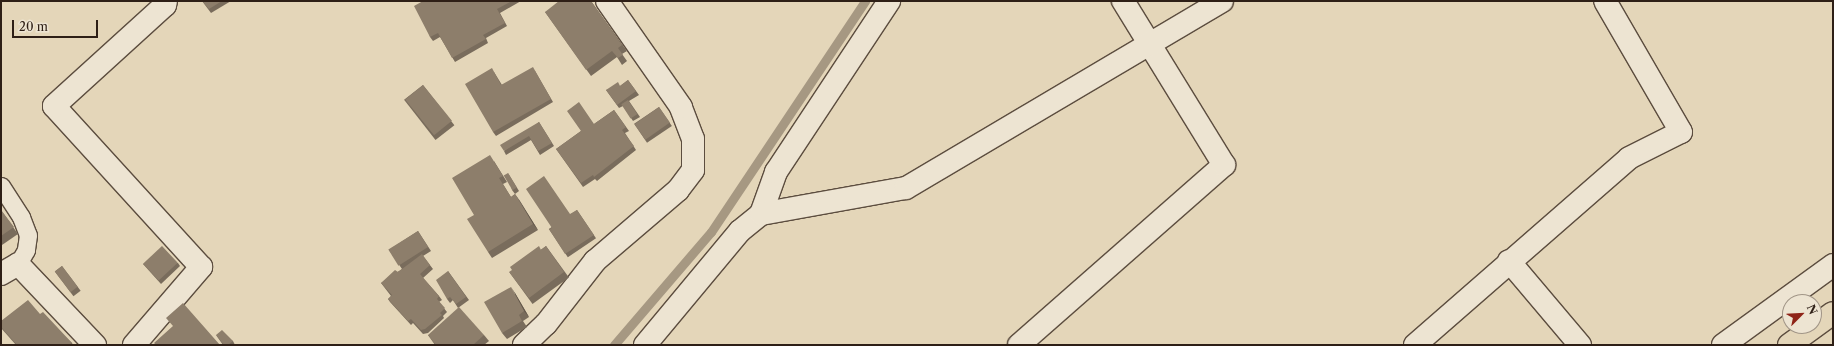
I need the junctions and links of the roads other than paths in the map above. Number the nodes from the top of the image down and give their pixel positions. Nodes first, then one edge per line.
1 (166, 1) edge
2 (607, 1) edge
3 (889, 1) edge
4 (1123, 1) edge
5 (1222, 1) edge
6 (1605, 1) edge
7 (1150, 44) junction
8 (1, 186) edge
9 (762, 214) junction
10 (1509, 261) junction
11 (1833, 265) edge
12 (9, 269) edge
13 (1833, 313) edge
14 (95, 345) edge
15 (134, 345) edge
16 (524, 345) edge
17 (645, 345) edge
18 (1019, 345) edge
19 (1416, 345) edge
20 (1580, 345) edge
21 (1723, 345) edge
22 (1789, 345) edge

1 - 15 street
2 - 16 street
3 - 9 street
4 - 7 street
5 - 7 street
6 - 10 street
7 - 9 street
7 - 18 street
8 - 12 lane
9 - 17 street
10 - 19 street
10 - 20 street
11 - 21 street
12 - 14 street
13 - 22 highway

